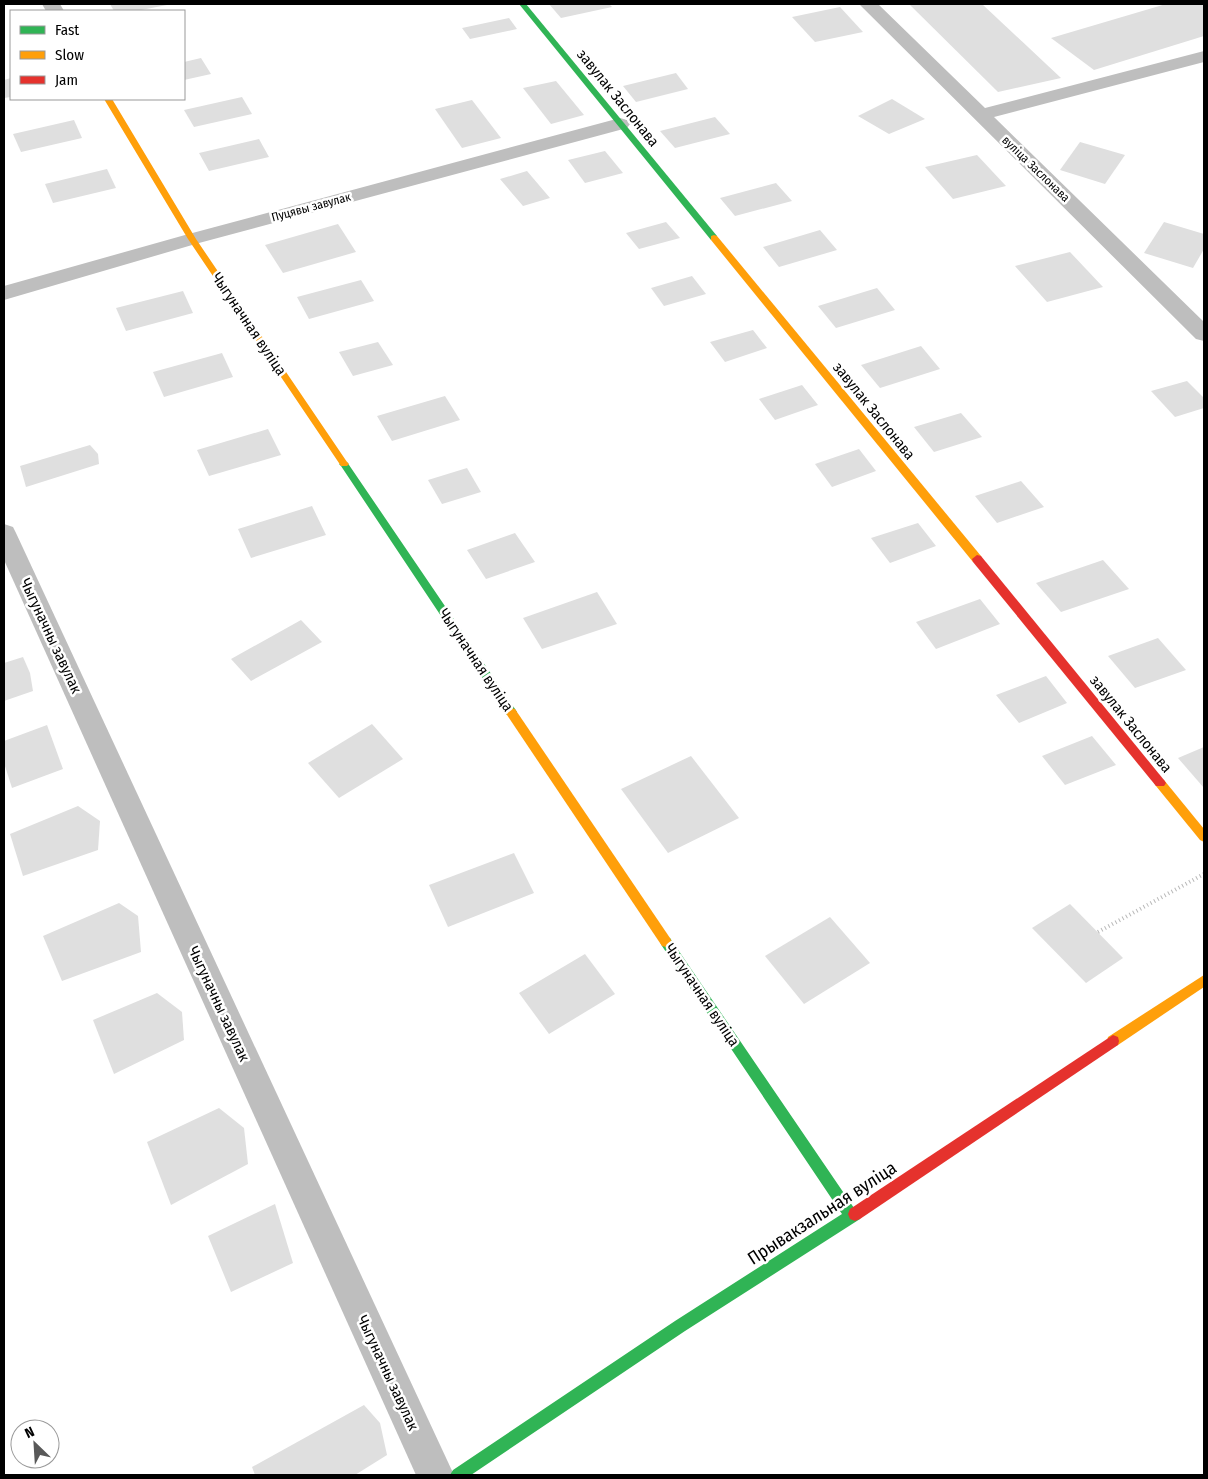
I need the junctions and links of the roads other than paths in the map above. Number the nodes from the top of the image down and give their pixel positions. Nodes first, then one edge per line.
1 (522, 4) edge
2 (868, 4) edge
3 (1204, 56) edge
4 (109, 100) edge
5 (980, 114) junction
6 (620, 124) junction
7 (192, 239) junction
8 (4, 293) edge
9 (1204, 334) edge
10 (4, 533) edge
11 (1204, 837) edge
12 (1204, 980) edge
13 (851, 1216) junction
14 (435, 1475) edge
15 (458, 1475) edge

1 - 6 street, завулак Заслонава
2 - 5 street, вуліца Заслонава
3 - 5 street
4 - 7 street, Чыгуначная вуліца
5 - 9 street, вуліца Заслонава
6 - 7 street, Пуцявы завулак
6 - 11 street, завулак Заслонава
7 - 8 street, Пуцявы завулак
7 - 13 street, Чыгуначная вуліца
10 - 14 street, Чыгуначны завулак
12 - 13 street, Прывакзальная вуліца
13 - 15 street, Прывакзальная вуліца

